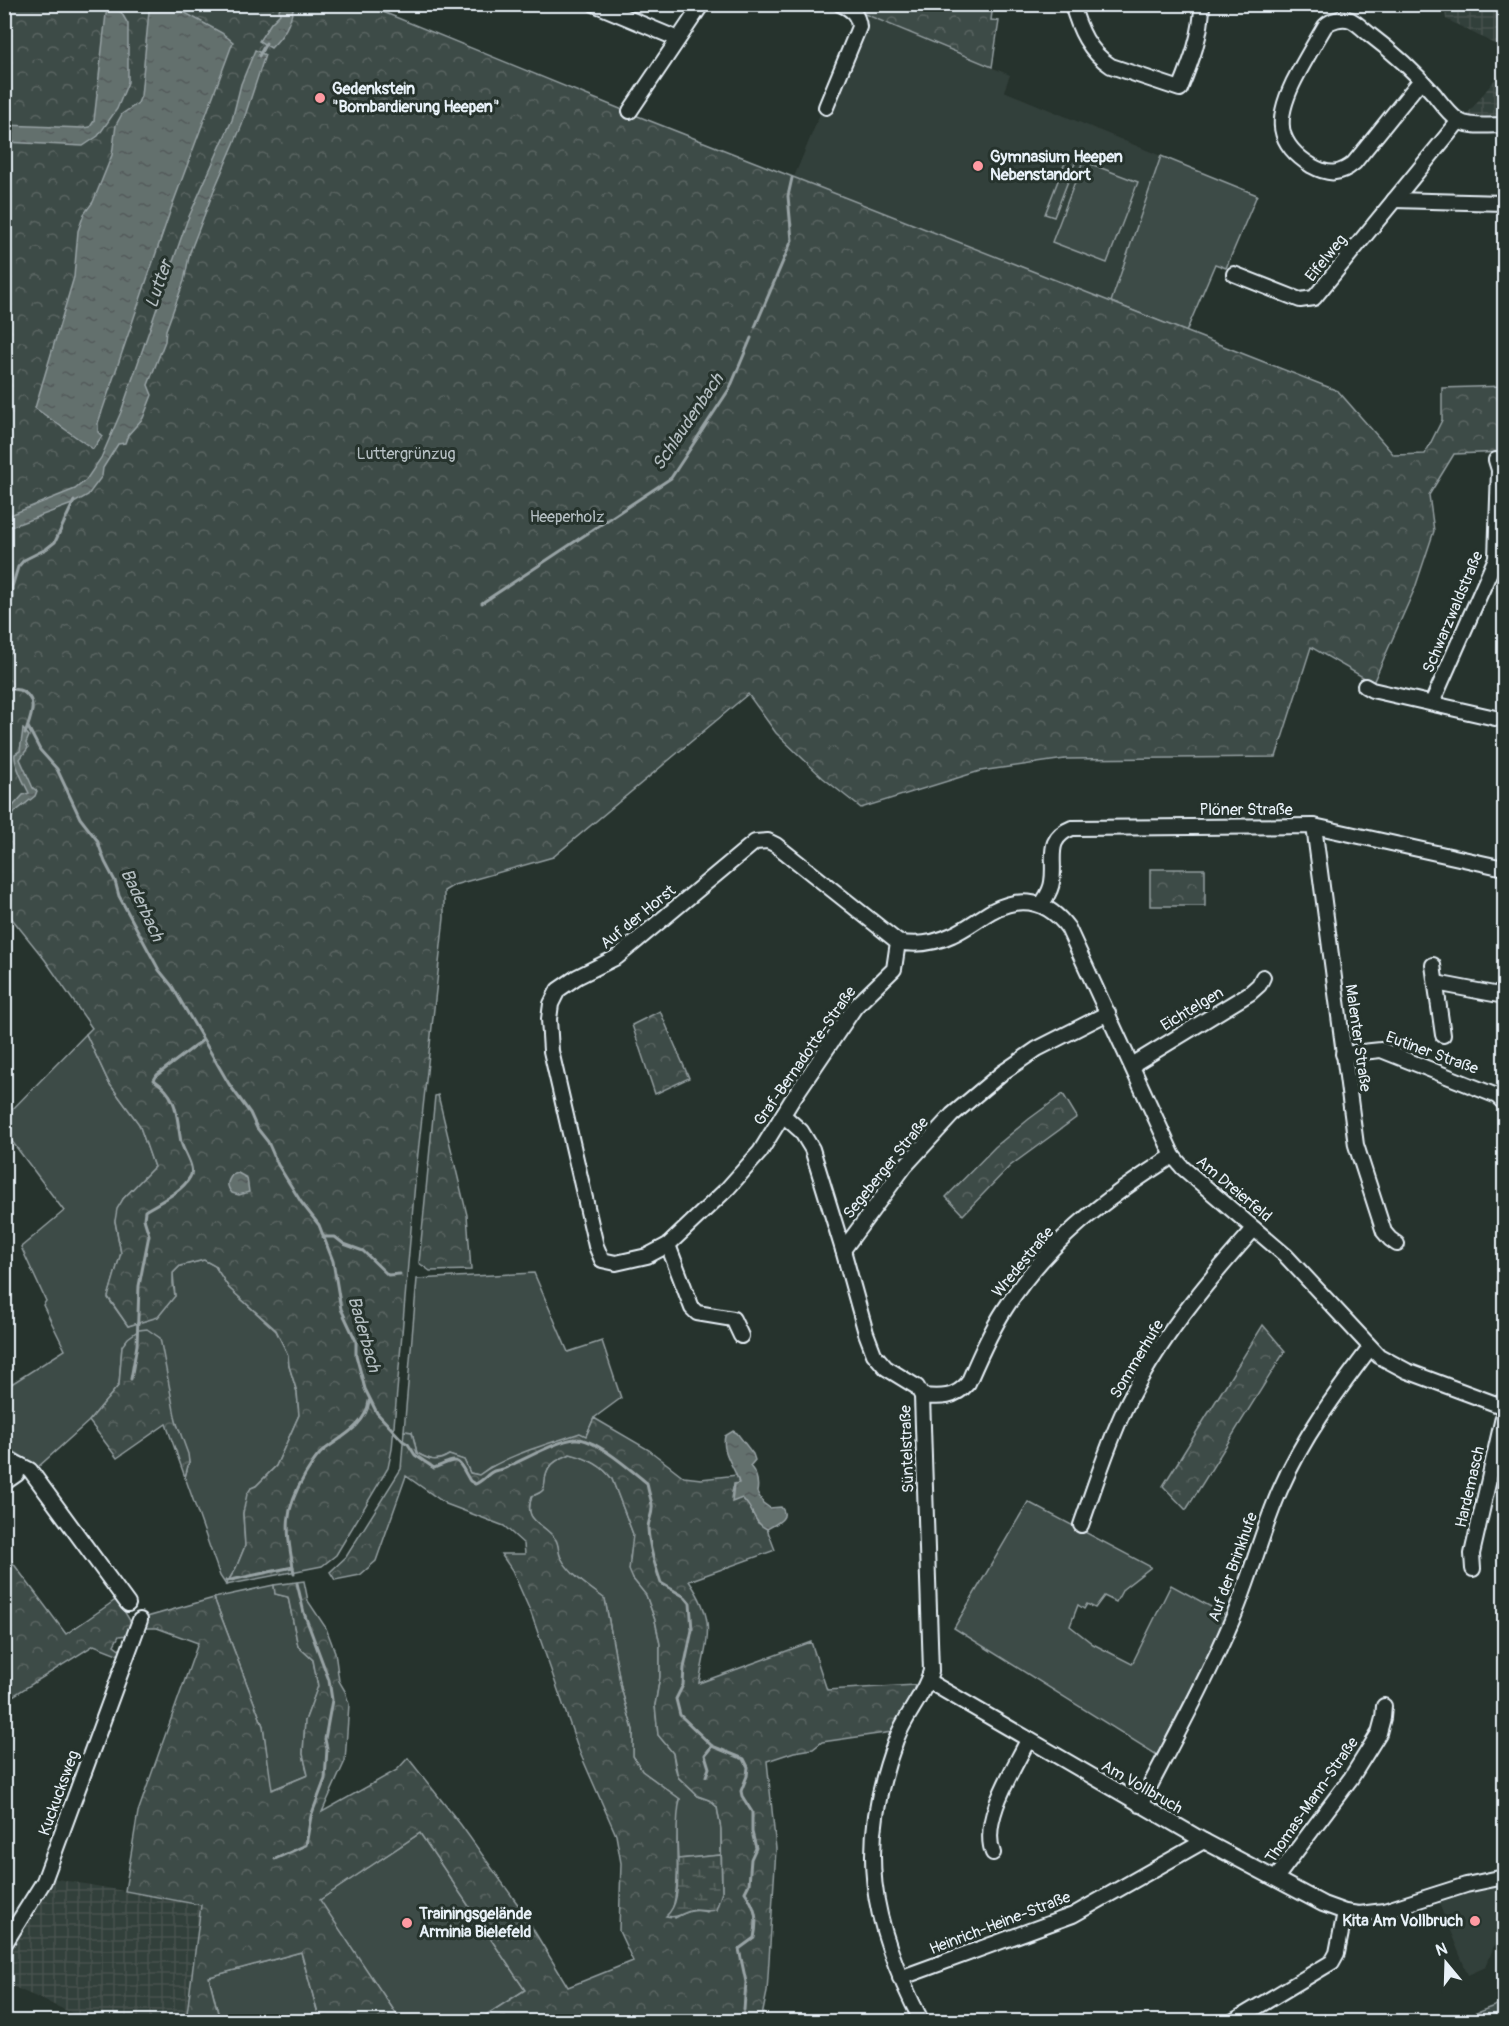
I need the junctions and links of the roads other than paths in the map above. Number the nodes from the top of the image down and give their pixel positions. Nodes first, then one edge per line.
1 (594, 4) edge
2 (702, 4) edge
3 (840, 4) edge
4 (1072, 4) edge
5 (1203, 4) edge
6 (678, 39) junction
7 (1421, 80) junction
8 (826, 107) dead end
9 (630, 111) dead end
10 (1459, 121) junction
11 (1504, 125) edge
12 (1394, 200) junction
13 (1504, 203) edge
14 (1234, 274) dead end
15 (1496, 460) dead end
16 (1500, 558) edge
17 (1365, 686) dead end
18 (1432, 703) junction
19 (1504, 720) edge
20 (1314, 826) junction
21 (1504, 868) edge
22 (1042, 904) junction
23 (898, 942) junction
24 (1433, 965) dead end
25 (1263, 977) dead end
26 (1436, 983) junction
27 (1504, 996) edge
28 (1108, 1013) junction
29 (1443, 1035) dead end
30 (1344, 1054) junction
31 (1132, 1065) junction
32 (1504, 1103) edge
33 (783, 1114) junction
34 (1173, 1156) junction
35 (1254, 1229) junction
36 (1396, 1244) dead end
37 (668, 1245) junction
38 (843, 1250) junction
39 (602, 1260) joint
40 (741, 1335) dead end
41 (1370, 1348) junction
42 (922, 1396) junction
43 (1504, 1407) edge
44 (1504, 1413) edge
45 (8, 1459) edge
46 (4, 1482) edge
47 (1081, 1525) dead end
48 (1473, 1569) dead end
49 (128, 1604) dead end
50 (140, 1620) dead end
51 (928, 1681) junction
52 (1384, 1706) dead end
53 (1028, 1740) junction
54 (1140, 1805) junction
55 (1204, 1841) junction
56 (993, 1853) dead end
57 (1504, 1877) edge
58 (1276, 1878) junction
59 (1345, 1912) junction
60 (4, 1945) edge
61 (900, 1978) junction
62 (922, 2022) edge
63 (1232, 2022) edge

1 - 6 street
2 - 6 street
3 - 8 street
4 - 5 street
6 - 9 street
7 - 7 street
7 - 10 street
10 - 11 street
10 - 12 street, Eifelweg
12 - 13 street
12 - 14 street, Eifelweg
15 - 16 street, Schwarzwaldstraße
16 - 18 street, Schwarzwaldstraße
17 - 18 street
18 - 19 street
20 - 21 street, Plöner Straße
20 - 22 street, Plöner Straße
20 - 30 street, Malenter Straße
22 - 23 street
22 - 28 street, Am Dreierfeld
23 - 33 street, Graf-Bernadotte-Straße
23 - 39 street, Auf der Horst
24 - 26 street
25 - 31 street, Eichtelgen
26 - 27 street
26 - 29 street
28 - 31 street, Am Dreierfeld
28 - 38 street, Segeberger Straße
30 - 32 street, Eutiner Straße
30 - 36 street, Malenter Straße
31 - 34 street, Am Dreierfeld
33 - 37 street, Graf-Bernadotte-Straße
33 - 38 street, Süntelstraße
34 - 35 street, Am Dreierfeld
34 - 42 street, Wredestraße
35 - 41 street, Am Dreierfeld
35 - 47 street, Sommerhufe
37 - 39 street, Graf-Bernadotte-Straße
37 - 40 street
38 - 42 street, Süntelstraße
41 - 43 street, Am Dreierfeld
41 - 54 street, Auf der Brinkhufe
42 - 51 street, Süntelstraße
44 - 48 street, Hardemasch
45 - 46 street
45 - 49 street
50 - 60 street, Kuckucksweg
51 - 53 street, Am Vollbruch
51 - 61 street
52 - 58 street, Thomas-Mann-Straße
53 - 54 street, Am Vollbruch
53 - 56 street
54 - 55 street, Am Vollbruch
55 - 58 street, Am Vollbruch
55 - 61 street, Heinrich-Heine-Straße
57 - 59 street, Am Vollbruch
58 - 59 street, Am Vollbruch
59 - 63 street
61 - 62 street

